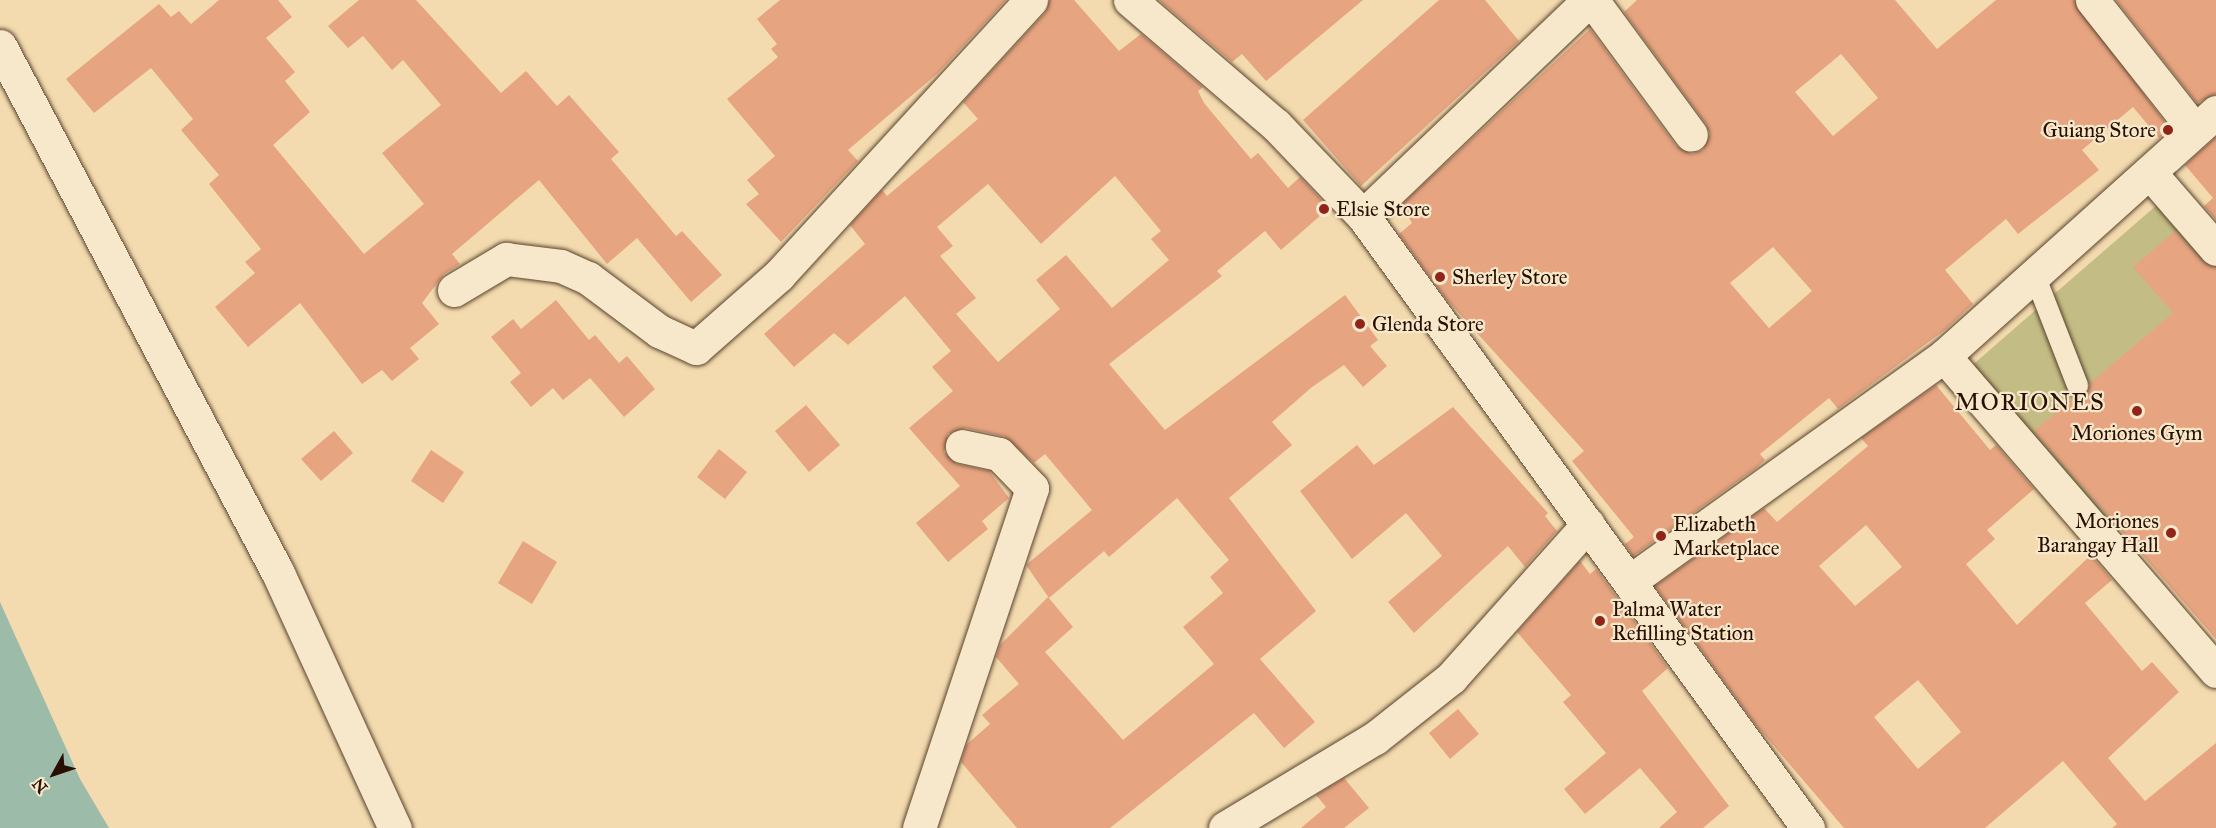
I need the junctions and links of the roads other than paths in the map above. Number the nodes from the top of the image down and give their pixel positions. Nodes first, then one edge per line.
1 (1031, 0) edge
2 (1130, 0) edge
3 (1591, 0) edge
4 (2092, 0) edge
5 (0, 46) edge
6 (2204, 120) edge
7 (1691, 135) dead end
8 (2151, 174) junction
9 (1363, 216) junction
10 (2216, 249) edge
11 (2035, 277) junction
12 (454, 290) dead end
13 (1944, 356) junction
14 (2076, 385) dead end
15 (962, 446) dead end
16 (1588, 524) junction
17 (1630, 581) junction
18 (2216, 671) edge
19 (395, 828) edge
20 (919, 828) edge
21 (1225, 828) edge
22 (1808, 828) edge

1 - 12 street
2 - 9 street
3 - 7 street
3 - 9 street
4 - 6 street
5 - 19 street
6 - 8 street
8 - 10 street
8 - 11 street
9 - 16 street
11 - 13 street
11 - 14 lane
13 - 17 street
13 - 18 street
15 - 20 street
16 - 17 street
16 - 21 street
17 - 22 street

